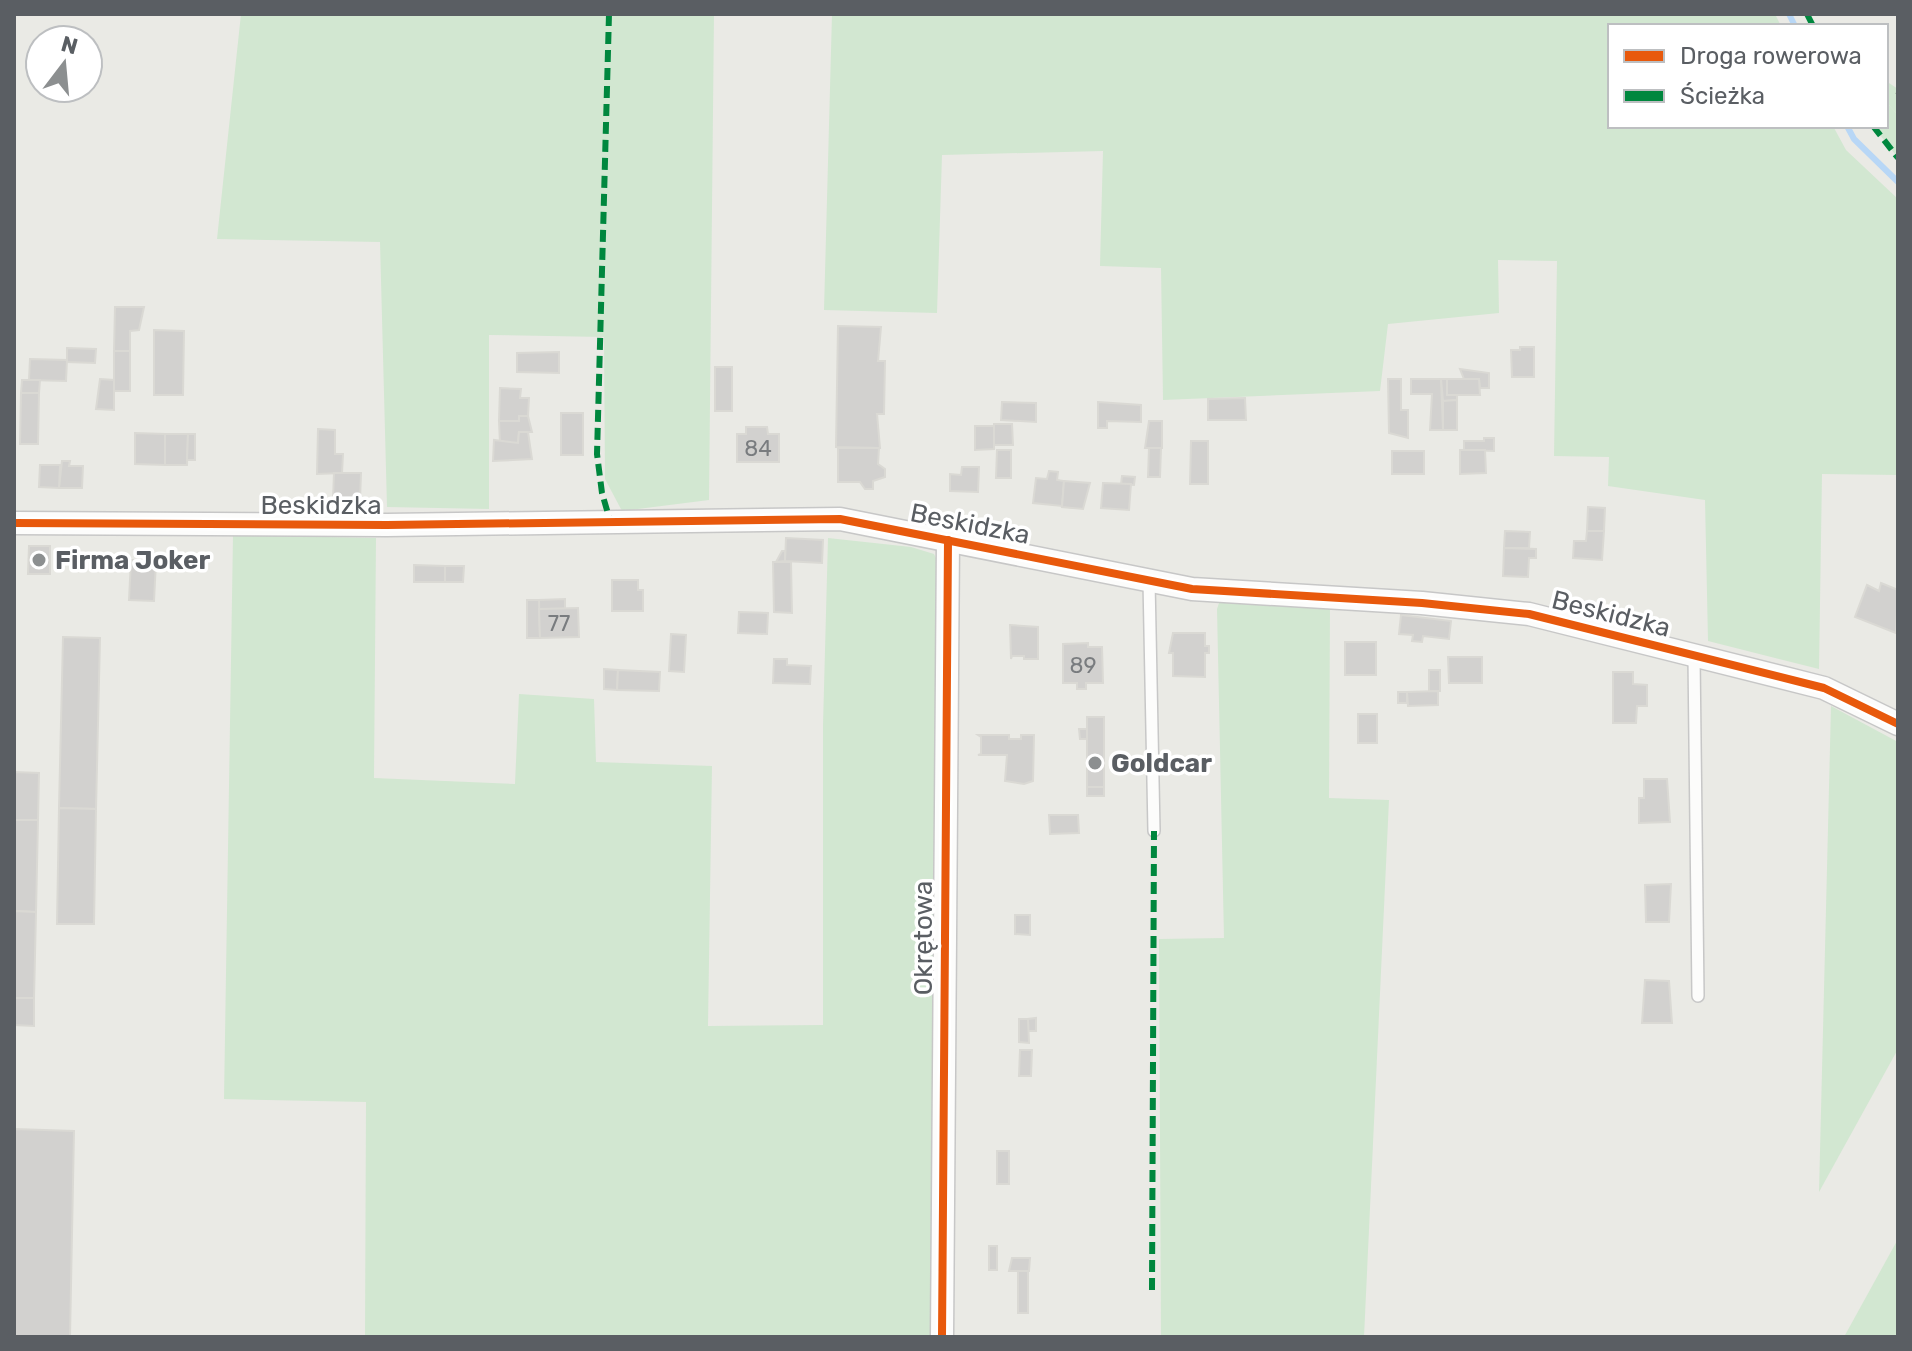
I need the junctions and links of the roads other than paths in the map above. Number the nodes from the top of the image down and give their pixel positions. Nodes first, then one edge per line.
1 (14, 523) edge
2 (948, 540) junction
3 (1149, 581) junction
4 (1694, 656) junction
5 (1898, 724) edge
6 (1154, 831) dead end
7 (1698, 996) dead end
8 (942, 1337) edge

1 - 2 street, Beskidzka
2 - 3 street, Beskidzka
2 - 8 street, Okrętowa
3 - 4 street, Beskidzka
3 - 6 lane
4 - 5 street, Beskidzka
4 - 7 lane

